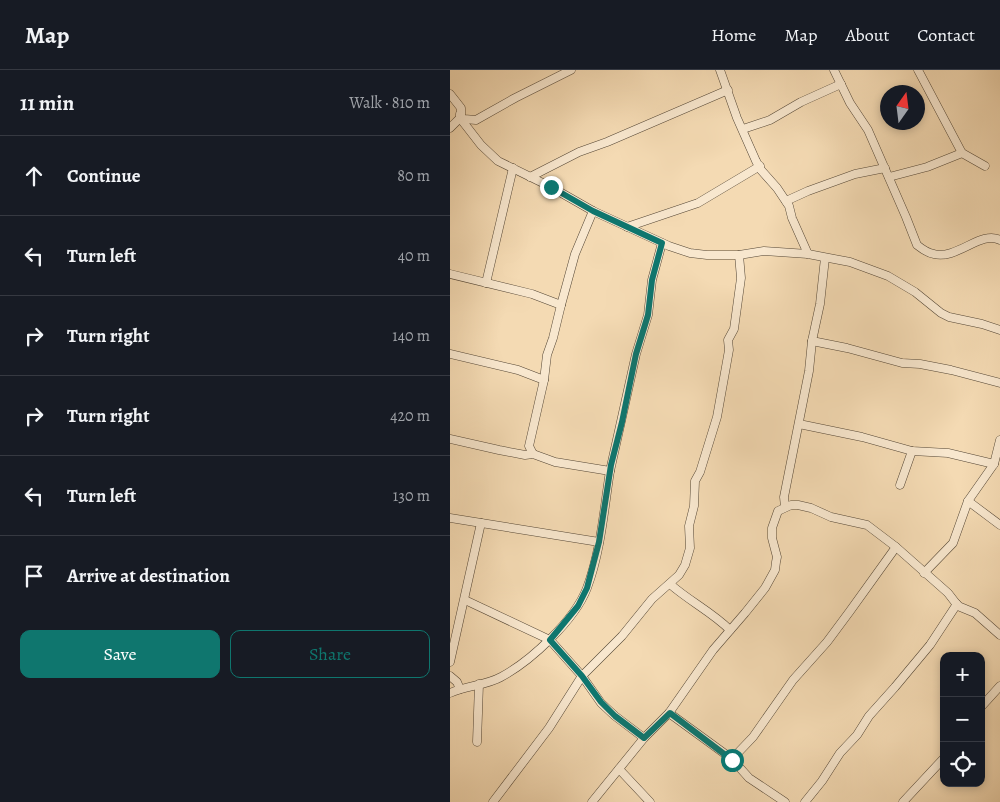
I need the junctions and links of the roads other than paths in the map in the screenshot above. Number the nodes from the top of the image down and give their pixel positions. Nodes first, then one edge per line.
1 (571, 70) edge
2 (720, 70) edge
3 (834, 70) edge
4 (918, 70) edge
5 (842, 84) junction
6 (728, 90) junction
7 (450, 94) edge
8 (461, 108) junction
9 (460, 118) junction
10 (450, 128) edge
11 (743, 129) junction
12 (962, 153) junction
13 (760, 166) junction
14 (985, 166) dead end
15 (513, 168) junction
16 (885, 168) junction
17 (530, 177) junction
18 (889, 177) junction
19 (786, 201) junction
20 (593, 211) junction
21 (627, 226) junction
22 (1000, 240) edge
23 (662, 243) junction
24 (739, 254) junction
25 (808, 254) junction
26 (825, 258) junction
27 (450, 274) edge
28 (486, 283) junction
29 (561, 305) junction
30 (1000, 330) edge
31 (812, 341) junction
32 (450, 354) edge
33 (544, 380) junction
34 (1000, 383) edge
35 (799, 424) junction
36 (450, 439) edge
37 (1000, 440) edge
38 (912, 452) junction
39 (533, 454) junction
40 (994, 464) junction
41 (610, 471) junction
42 (900, 485) dead end
43 (968, 501) junction
44 (785, 507) junction
45 (450, 518) edge
46 (482, 523) junction
47 (1000, 525) edge
48 (599, 542) junction
49 (896, 547) junction
50 (924, 573) junction
51 (670, 584) junction
52 (465, 600) junction
53 (957, 604) junction
54 (730, 630) junction
55 (1000, 635) edge
56 (550, 640) junction
57 (450, 662) edge
58 (450, 676) edge
59 (582, 676) junction
60 (479, 684) junction
61 (1000, 686) edge
62 (460, 689) junction
63 (450, 693) edge
64 (985, 703) edge
65 (670, 713) junction
66 (644, 738) junction
67 (477, 742) dead end
68 (732, 760) junction
69 (940, 762) edge
70 (619, 769) junction
71 (493, 802) edge
72 (592, 802) edge
73 (650, 802) edge
74 (785, 802) edge
75 (805, 802) edge
76 (903, 802) edge

1 - 8 street
2 - 6 street
3 - 5 street
4 - 12 street
5 - 11 street
5 - 16 street
6 - 11 street
6 - 17 street
7 - 8 street
8 - 9 street
9 - 10 street
9 - 15 street
11 - 13 street
12 - 14 street
12 - 18 street
13 - 19 street
13 - 21 street
15 - 17 street
15 - 28 street
16 - 18 street
16 - 19 street
17 - 20 street
18 - 22 street
19 - 25 street
20 - 21 street
20 - 29 street
21 - 23 street
23 - 24 street
23 - 41 street
24 - 25 street
24 - 51 street
25 - 26 street
26 - 30 street
26 - 31 street
27 - 28 street
28 - 29 street
29 - 33 street
31 - 34 street
31 - 35 street
32 - 33 street
33 - 39 street
35 - 38 street
35 - 44 street
36 - 39 street
37 - 40 street
38 - 40 street
38 - 42 street
39 - 41 street
40 - 43 street
41 - 48 street
43 - 47 street
43 - 50 street
44 - 49 street
44 - 54 street
45 - 46 street
46 - 48 street
46 - 52 street
48 - 56 street
49 - 50 street
49 - 68 street
50 - 53 street
51 - 54 street
51 - 59 street
52 - 56 street
52 - 57 street
53 - 55 street
53 - 75 street
54 - 65 street
56 - 59 street
56 - 60 street
58 - 62 street
59 - 66 street
59 - 71 street
60 - 62 street
60 - 67 street
61 - 64 street
62 - 63 street
65 - 66 street
65 - 68 street
66 - 70 street
68 - 74 street
69 - 76 street
70 - 72 street
70 - 73 street

